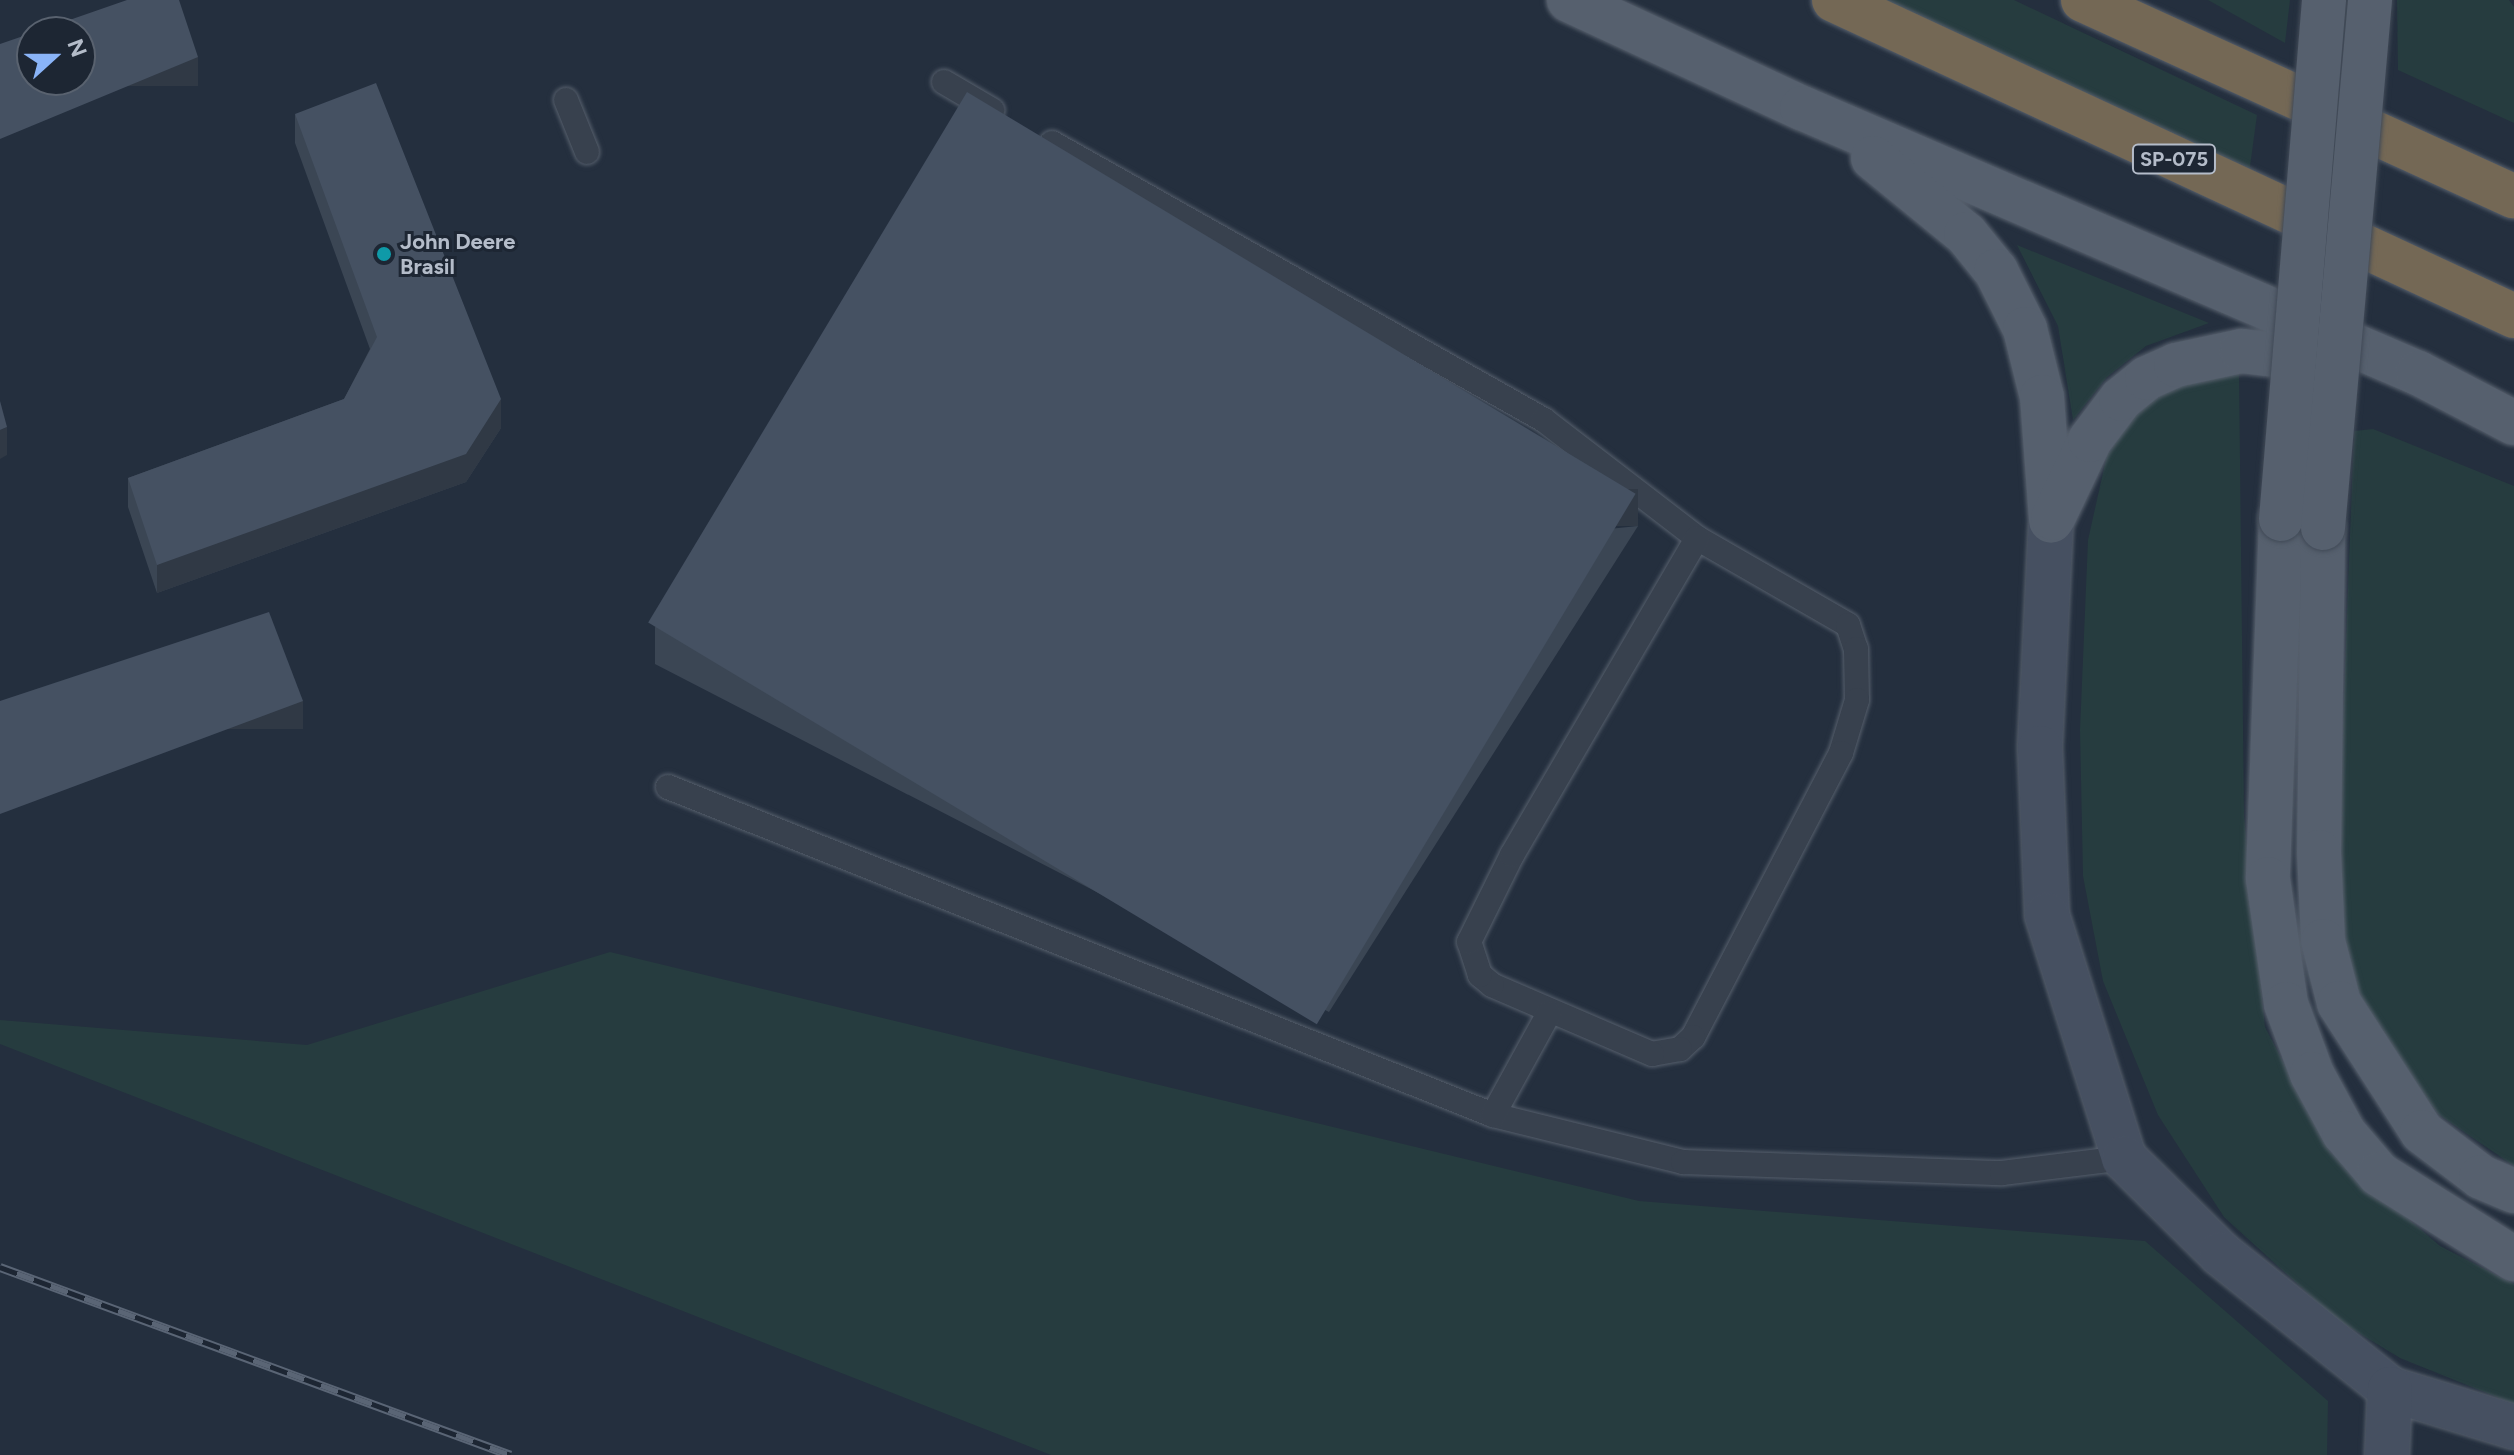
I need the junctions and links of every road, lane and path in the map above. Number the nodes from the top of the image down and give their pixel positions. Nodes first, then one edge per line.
1 (1569, 0) edge
2 (1834, 0) edge
3 (2083, 0) edge
4 (2128, 0) edge
5 (2324, 0) edge
6 (2370, 0) edge
7 (2197, 48) junction
8 (944, 82) dead end
9 (566, 100) dead end
10 (1802, 108) junction
11 (587, 152) dead end
12 (2514, 196) edge
13 (2514, 316) edge
14 (2418, 373) junction
15 (2510, 422) edge
16 (2051, 521) junction
17 (1697, 538) junction
18 (668, 787) dead end
19 (1549, 1013) junction
20 (1493, 1115) junction
21 (2124, 1158) junction
22 (2514, 1191) edge
23 (2514, 1259) edge
24 (2390, 1389) junction
25 (2514, 1427) edge
26 (2387, 1455) edge

1 - 10 main road
2 - 13 highway, SP-075
3 - 7 highway
4 - 7 highway
5 - 23 main road, bridge
6 - 22 main road, bridge
7 - 12 highway
8 - 17 lane
9 - 11 lane
10 - 14 main road
10 - 16 main road
14 - 15 main road
14 - 16 main road
16 - 21 main road
17 - 19 lane
17 - 19 lane
18 - 20 lane
19 - 20 lane
20 - 21 lane
21 - 24 main road
24 - 25 main road
24 - 26 main road

